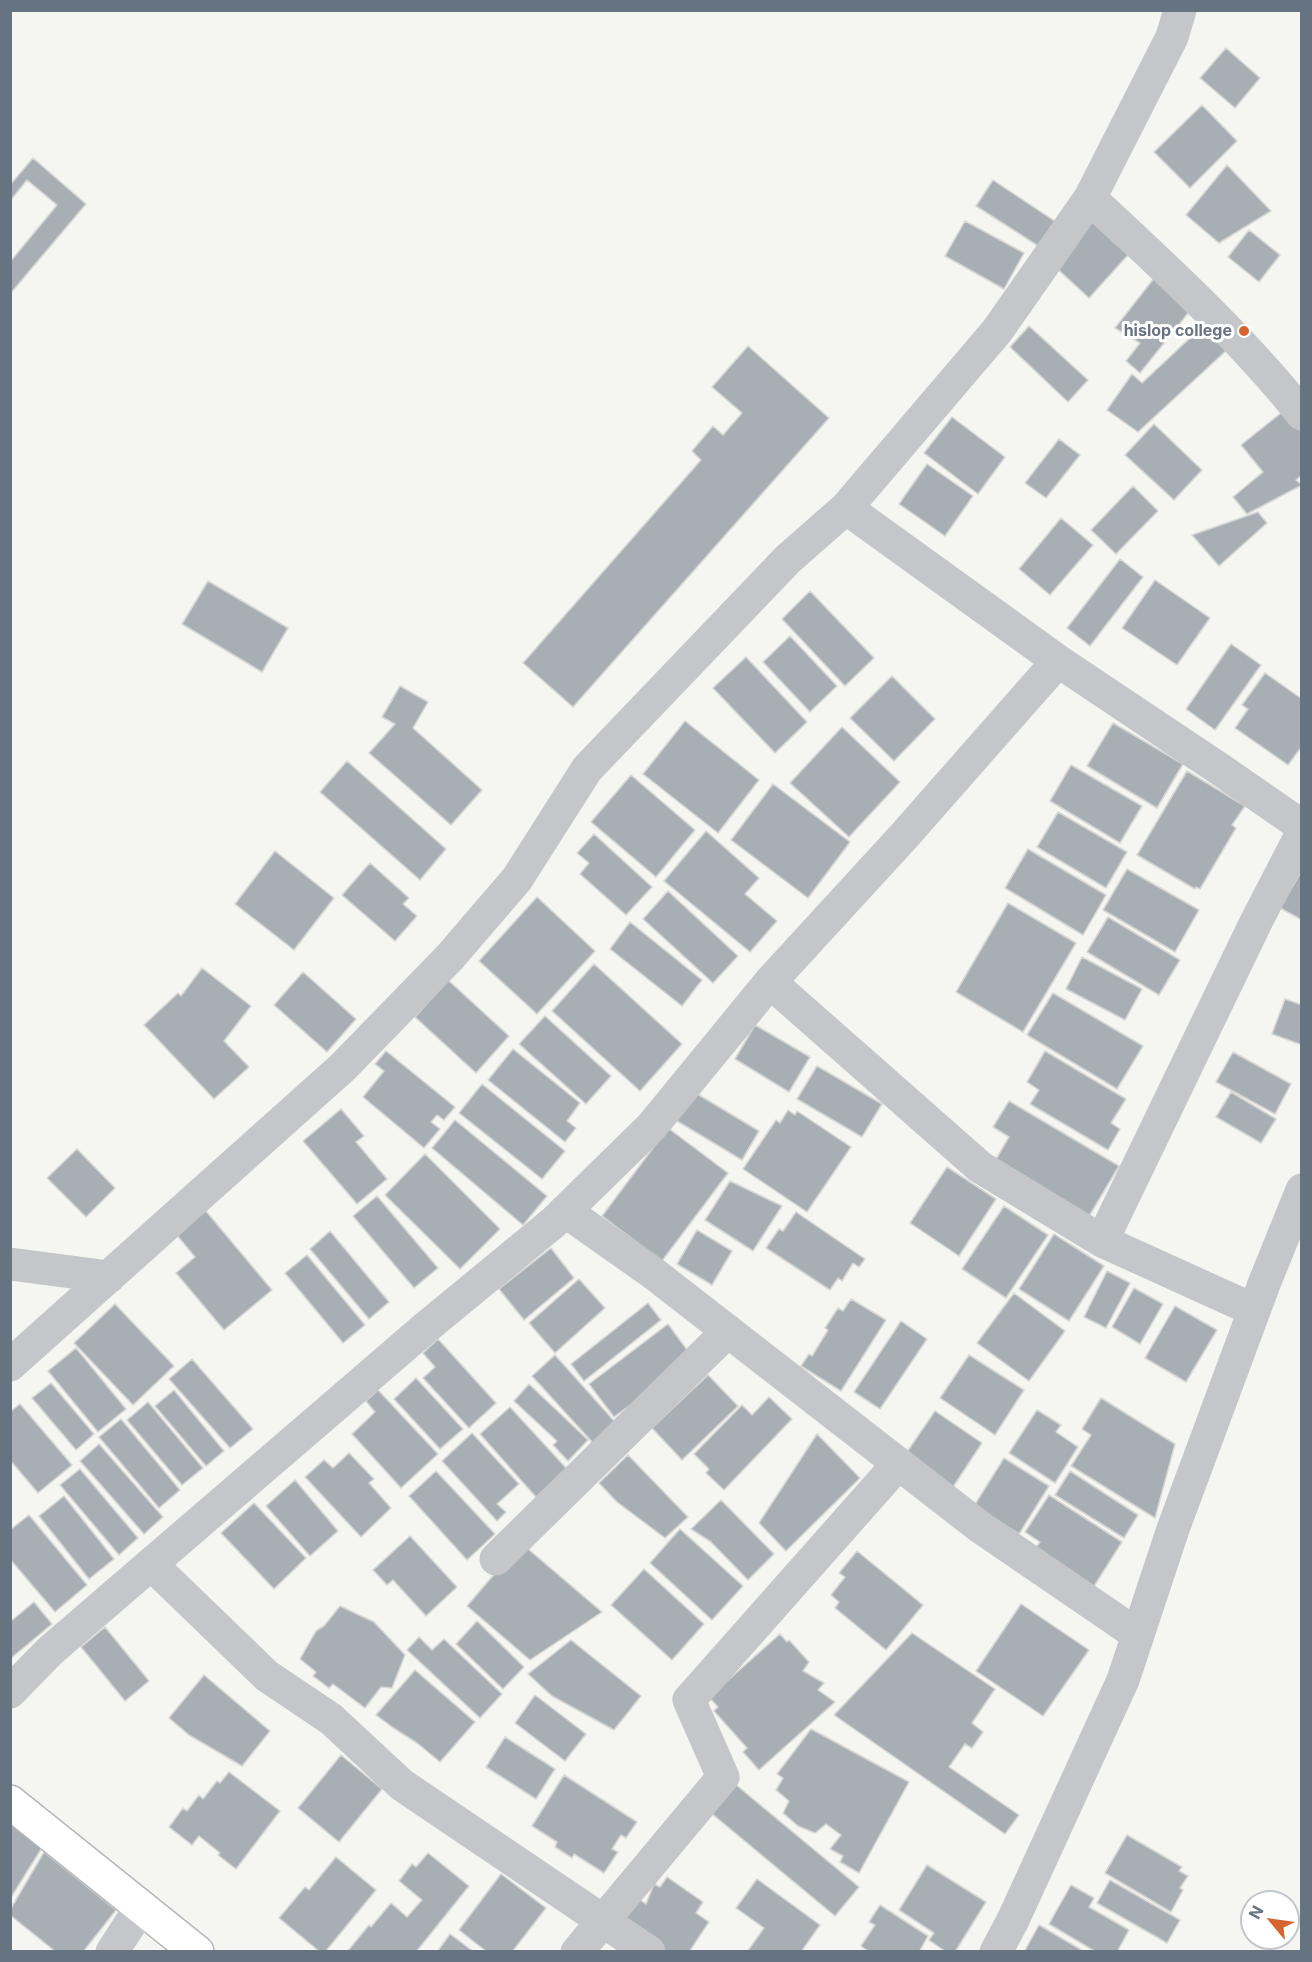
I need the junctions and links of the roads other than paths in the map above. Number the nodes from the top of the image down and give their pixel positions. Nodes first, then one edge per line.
1 (1180, 10) edge
2 (1090, 198) junction
3 (1302, 414) edge
4 (846, 508) junction
5 (1058, 661) junction
6 (1302, 826) edge
7 (1302, 833) edge
8 (770, 982) junction
9 (1302, 1190) edge
10 (565, 1211) junction
11 (1102, 1241) junction
12 (10, 1264) edge
13 (109, 1277) junction
14 (1254, 1310) junction
15 (728, 1331) junction
16 (10, 1365) edge
17 (898, 1464) junction
18 (496, 1559) dead end
19 (151, 1564) junction
20 (1138, 1635) junction
21 (10, 1692) edge
22 (10, 1802) edge
23 (141, 1907) junction
24 (603, 1919) junction
25 (112, 1952) edge
26 (197, 1952) edge
27 (577, 1952) edge
28 (649, 1952) edge
29 (996, 1952) edge

1 - 2 street
2 - 3 street
2 - 4 street
4 - 5 street
4 - 13 street
5 - 6 street
5 - 8 street
7 - 11 street
8 - 10 street
8 - 11 street
9 - 14 street
10 - 15 street
10 - 19 street
11 - 14 street
12 - 13 street
13 - 16 street
14 - 20 street
15 - 17 street
15 - 18 street
17 - 20 street
17 - 24 street
19 - 21 street
19 - 24 street
20 - 29 street
22 - 23 main road
23 - 25 street
23 - 26 main road
24 - 27 street
24 - 28 street

